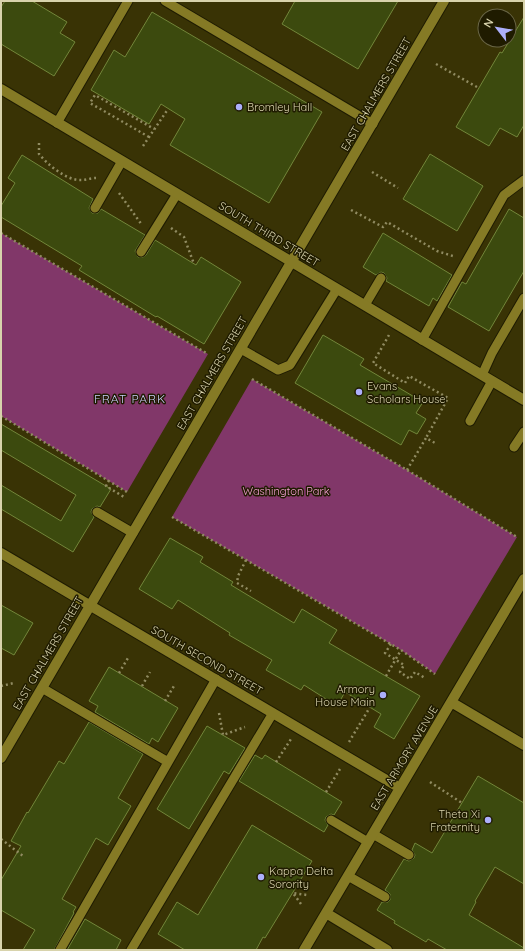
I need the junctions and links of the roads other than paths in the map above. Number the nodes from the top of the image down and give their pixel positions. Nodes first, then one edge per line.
1 (128, 1) edge
2 (165, 1) edge
3 (444, 1) edge
4 (1, 89) edge
5 (57, 123) junction
6 (373, 124) junction
7 (122, 161) junction
8 (524, 180) edge
9 (177, 194) junction
10 (95, 208) dead end
11 (141, 252) dead end
12 (292, 262) junction
13 (381, 278) dead end
14 (337, 289) junction
15 (524, 298) edge
16 (364, 305) junction
17 (422, 340) junction
18 (241, 349) junction
19 (482, 375) junction
20 (492, 381) junction
21 (524, 400) edge
22 (470, 421) dead end
23 (524, 432) edge
24 (514, 447) dead end
25 (97, 512) dead end
26 (133, 533) junction
27 (1, 553) edge
28 (524, 579) edge
29 (90, 605) junction
30 (216, 679) junction
31 (42, 688) junction
32 (451, 702) junction
33 (273, 712) junction
34 (524, 745) edge
35 (1, 758) edge
36 (168, 762) junction
37 (400, 788) junction
38 (331, 820) dead end
39 (371, 838) junction
40 (409, 855) dead end
41 (348, 876) junction
42 (385, 897) dead end
43 (326, 913) junction
44 (60, 950) edge
45 (131, 950) edge
46 (304, 950) edge
47 (387, 950) edge

1 - 5 lane
2 - 6 lane
3 - 6 street, EAST CHALMERS STREET
4 - 5 street, SOUTH THIRD STREET
5 - 7 street, SOUTH THIRD STREET
6 - 12 street, EAST CHALMERS STREET
7 - 9 street, SOUTH THIRD STREET
7 - 10 lane
8 - 17 lane
9 - 11 lane
9 - 12 street, SOUTH THIRD STREET
12 - 14 street, SOUTH THIRD STREET
12 - 18 street, EAST CHALMERS STREET
13 - 16 lane
14 - 16 street, SOUTH THIRD STREET
14 - 18 lane
15 - 19 lane
16 - 17 street, SOUTH THIRD STREET
17 - 19 street, SOUTH THIRD STREET
18 - 26 street, EAST CHALMERS STREET
19 - 20 street, SOUTH THIRD STREET
20 - 21 street, SOUTH THIRD STREET
20 - 22 lane
23 - 24 lane
25 - 26 lane
26 - 29 street, EAST CHALMERS STREET
27 - 29 street, SOUTH SECOND STREET
28 - 32 street, EAST ARMORY AVENUE
29 - 30 street, SOUTH SECOND STREET
29 - 31 street, EAST CHALMERS STREET
30 - 33 street, SOUTH SECOND STREET
30 - 36 lane
31 - 35 street, EAST CHALMERS STREET
31 - 36 lane
32 - 34 street
32 - 37 street, EAST ARMORY AVENUE
33 - 37 street, SOUTH SECOND STREET
33 - 45 lane
36 - 44 lane
37 - 39 street, EAST ARMORY AVENUE
38 - 39 lane
39 - 40 lane
39 - 41 street, EAST ARMORY AVENUE
41 - 42 lane
41 - 43 street, EAST ARMORY AVENUE
43 - 46 street, EAST ARMORY AVENUE
43 - 47 street

